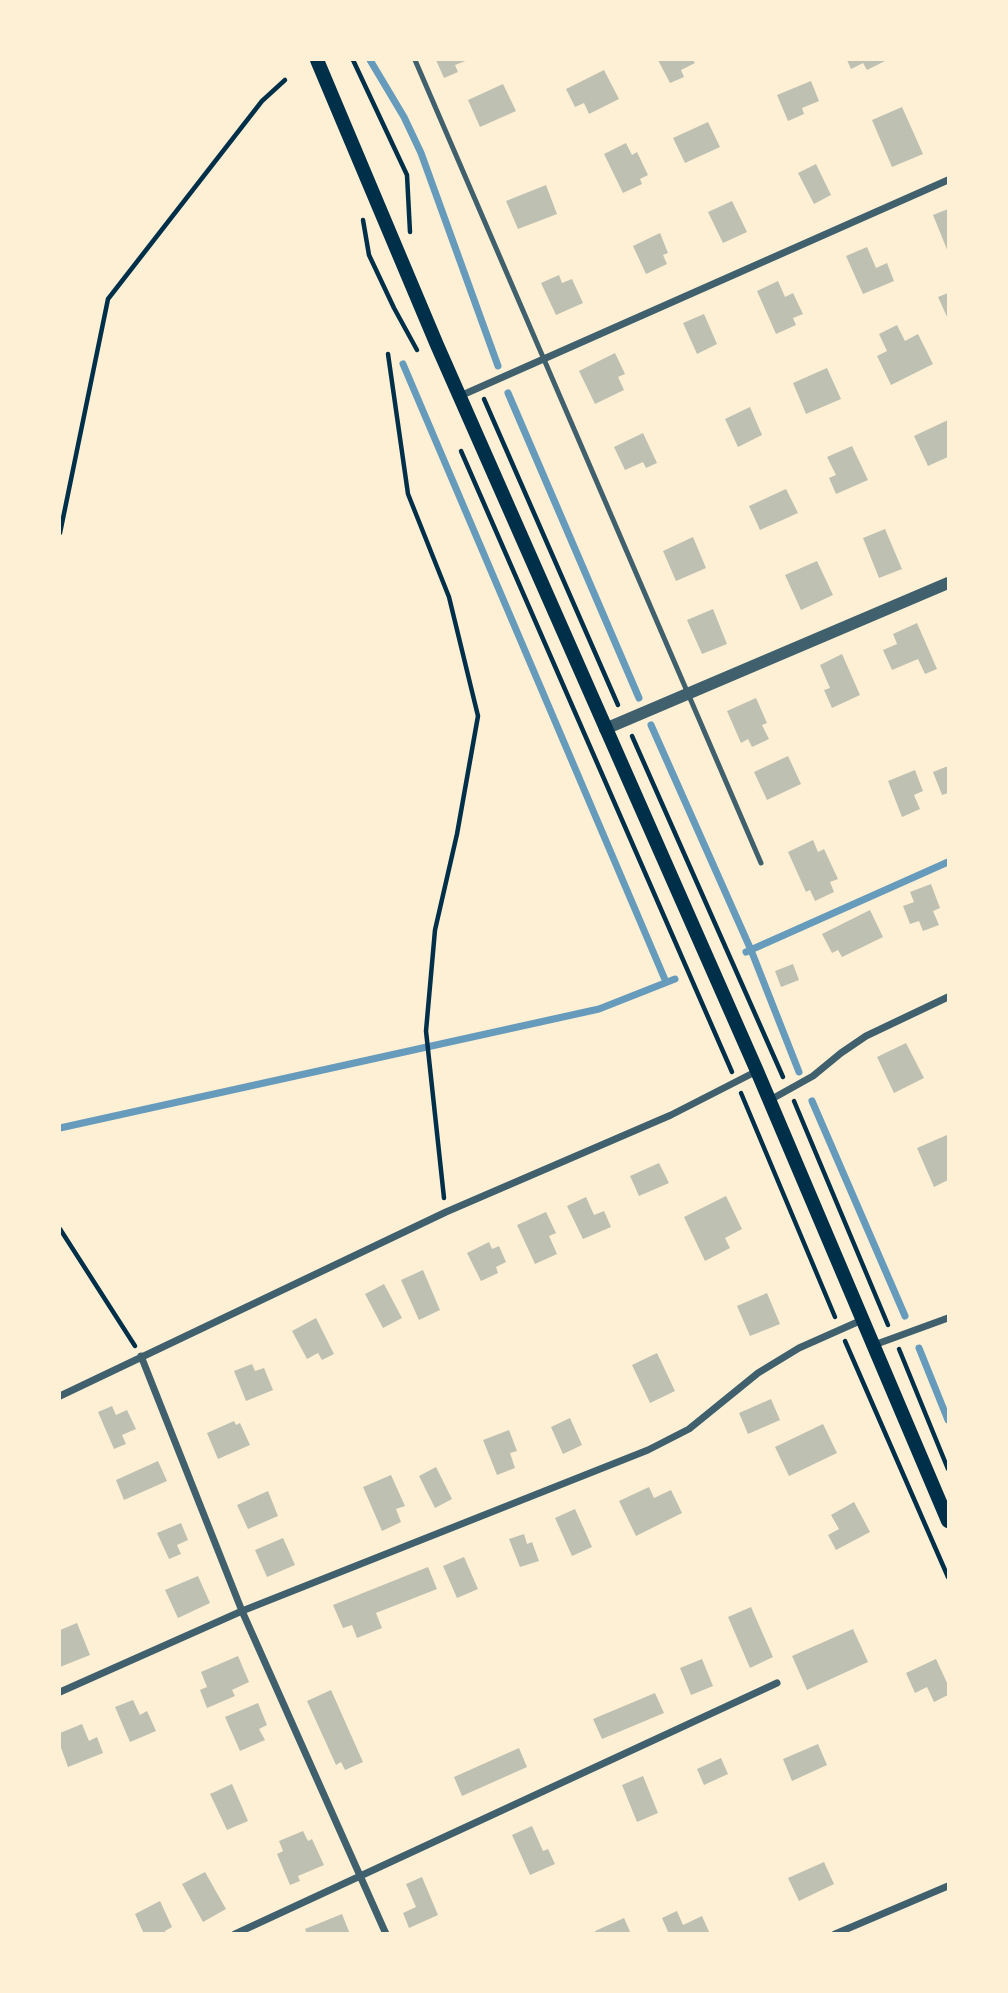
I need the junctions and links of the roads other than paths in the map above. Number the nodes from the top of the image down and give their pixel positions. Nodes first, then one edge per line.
1 (317, 60) edge
2 (415, 60) edge
3 (948, 180) edge
4 (544, 360) junction
5 (459, 396) junction
6 (948, 583) edge
7 (689, 695) junction
8 (604, 729) junction
9 (761, 863) dead end
10 (948, 997) edge
11 (757, 1071) junction
12 (770, 1101) junction
13 (948, 1318) edge
14 (863, 1320) junction
15 (874, 1345) junction
16 (141, 1356) junction
17 (60, 1396) edge
18 (948, 1521) edge
19 (242, 1611) junction
20 (777, 1683) dead end
21 (60, 1692) edge
22 (359, 1876) junction
23 (948, 1886) edge
24 (235, 1934) edge
25 (386, 1934) edge
26 (835, 1934) edge

1 - 5 main road
2 - 4 lane
3 - 4 street
4 - 5 street
4 - 7 lane
5 - 8 main road
6 - 7 street
7 - 8 street
7 - 9 lane
8 - 11 main road
10 - 12 street
11 - 12 main road
11 - 16 street
12 - 14 main road
13 - 15 street
14 - 15 main road
14 - 19 street
15 - 18 main road
16 - 17 street
16 - 19 street
19 - 21 street
19 - 22 street
20 - 22 street
22 - 24 street
22 - 25 street
23 - 26 street

